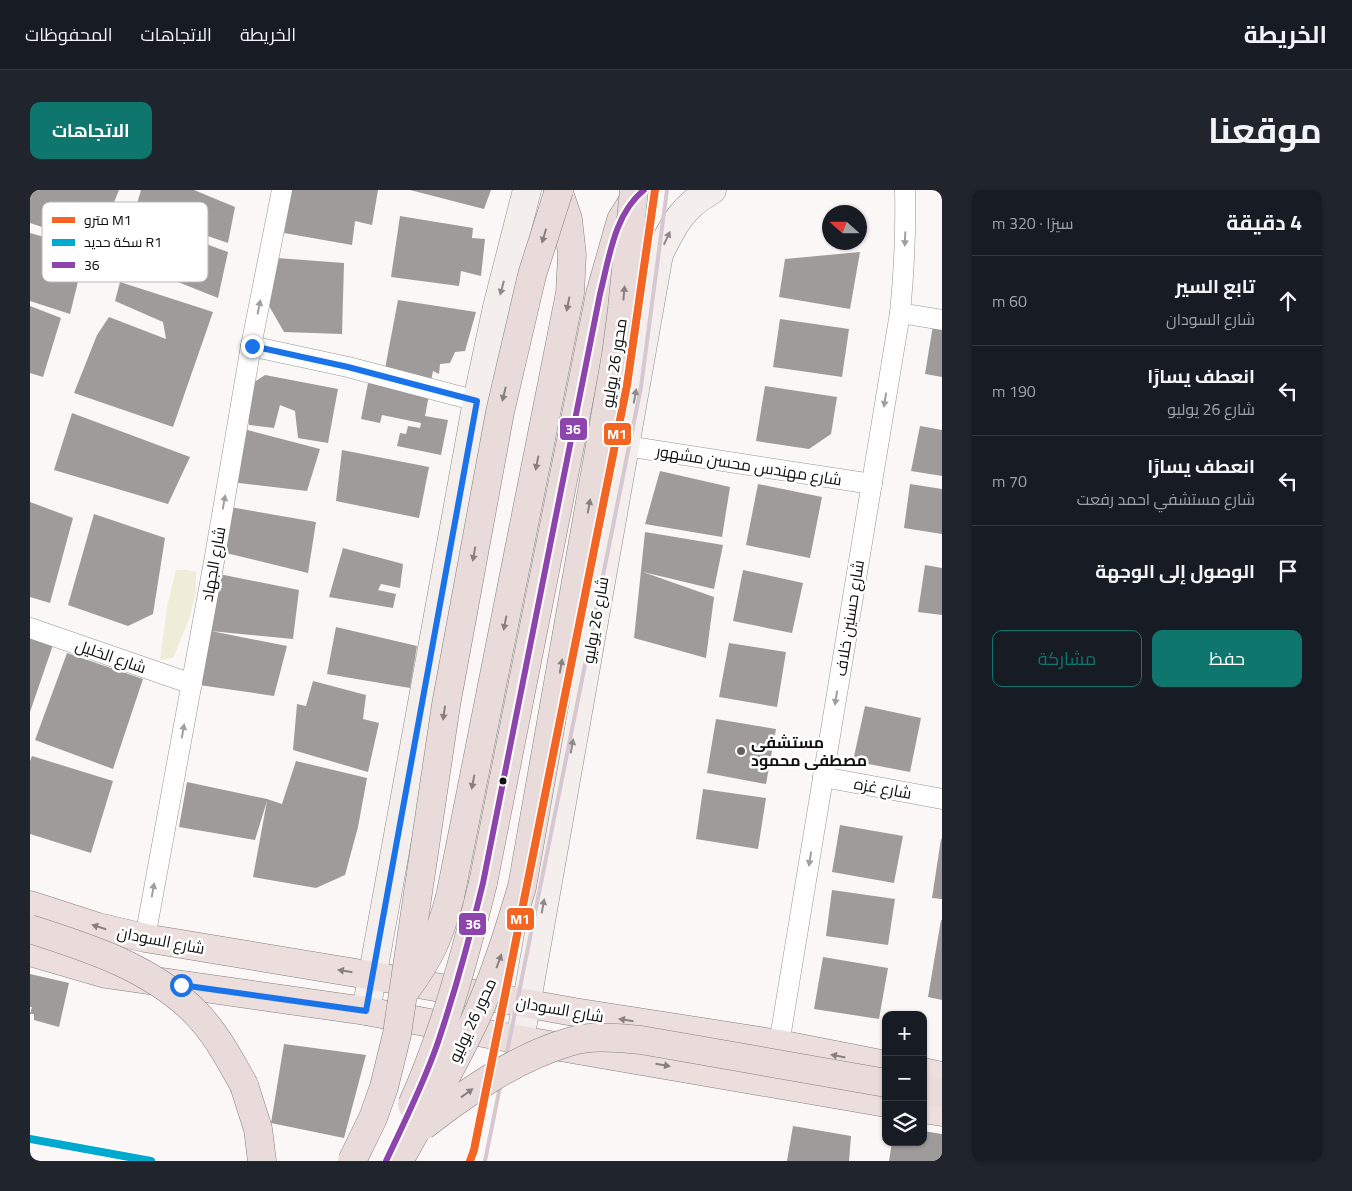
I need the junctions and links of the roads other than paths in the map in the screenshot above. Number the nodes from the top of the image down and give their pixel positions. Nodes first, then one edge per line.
1 (282, 190) edge
2 (528, 190) edge
3 (558, 190) edge
4 (712, 190) edge
5 (904, 190) edge
6 (636, 193) edge
7 (900, 313) junction
8 (942, 320) edge
9 (252, 346) junction
10 (477, 401) junction
11 (626, 446) junction
12 (872, 484) junction
13 (30, 628) edge
14 (192, 684) junction
15 (823, 777) junction
16 (942, 799) edge
17 (30, 905) edge
18 (30, 929) edge
19 (144, 938) junction
20 (30, 952) edge
21 (374, 976) junction
22 (404, 994) junction
23 (526, 1003) junction
24 (366, 1011) junction
25 (520, 1040) junction
26 (779, 1044) junction
27 (882, 1064) edge
28 (927, 1073) edge
29 (942, 1076) edge
30 (882, 1082) edge
31 (927, 1090) edge
32 (942, 1092) edge
33 (882, 1102) edge
34 (927, 1110) edge
35 (942, 1112) edge
36 (414, 1133) junction
37 (262, 1161) edge
38 (352, 1161) edge
39 (386, 1161) edge
40 (399, 1161) edge

9 -> 1 street, شارع الجهاد
2 -> 10 main road
3 -> 22 highway, bridge
3 -> 22 highway, bridge
11 -> 4 main road, شارع 26 يوليو
5 -> 7 street, شارع حسنين خلاف
36 -> 6 highway, محور 26 يوليو, bridge
6 - 39 highway, bridge
7 - 8 street
7 -> 12 street, شارع حسنين خلاف
9 - 10 street
14 -> 9 street, شارع الجهاد
10 - 21 main road
11 - 12 street, شارع مهندس محسن مشهور
23 -> 11 main road, شارع 26 يوليو
12 -> 15 street, شارع حسنين خلاف
13 - 14 street, شارع الخليل
19 -> 14 street, شارع الجهاد
15 - 16 street, شارع غزه
15 -> 26 street, شارع حسنين خلاف
19 -> 17 main road, شارع السودان
18 - 37 highway, bridge
21 -> 19 main road, شارع السودان
20 - 24 main road
21 - 23 main road, شارع السودان
21 - 24 main road
22 - 38 highway, bridge
23 - 25 main road, شارع 26 يوليو
26 -> 23 main road, شارع السودان
24 - 25 main road
25 -> 33 main road
27 -> 26 main road, شارع السودان
28 - 29 main road
36 -> 30 highway, bridge
31 - 32 highway
34 - 35 main road
36 - 40 highway, محور 26 يوليو, bridge

